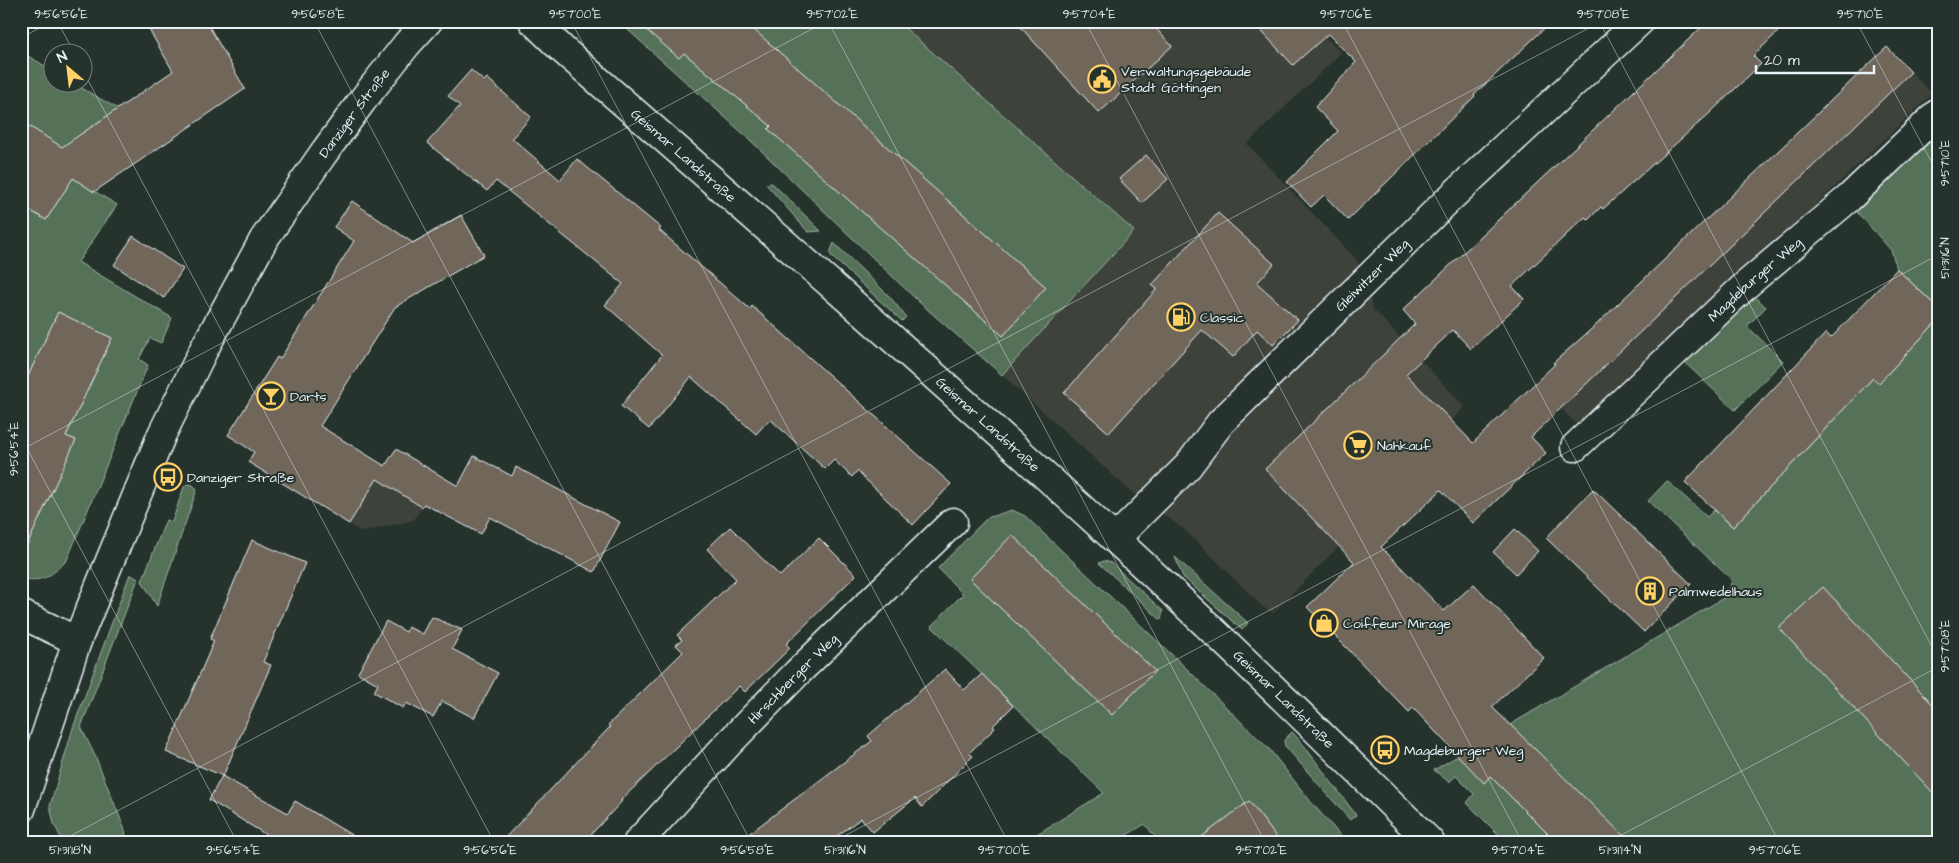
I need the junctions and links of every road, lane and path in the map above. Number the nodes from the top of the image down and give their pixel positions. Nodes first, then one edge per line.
1 (428, 21) edge
2 (533, 21) edge
3 (1640, 21) edge
4 (1938, 113) edge
5 (1575, 447) dead end
6 (953, 522) dead end
7 (1116, 539) junction
8 (21, 614) edge
9 (77, 641) junction
10 (21, 809) edge
11 (638, 842) edge
12 (1430, 842) edge

1 - 9 street, Danziger Straße
2 - 7 street, Geismar Landstraße
3 - 7 street, Gleiwitzer Weg
4 - 5 street, Magdeburger Weg
6 - 11 street, Hirschberger Weg
7 - 12 street, Geismar Landstraße
8 - 9 street
9 - 10 street, Danziger Straße

